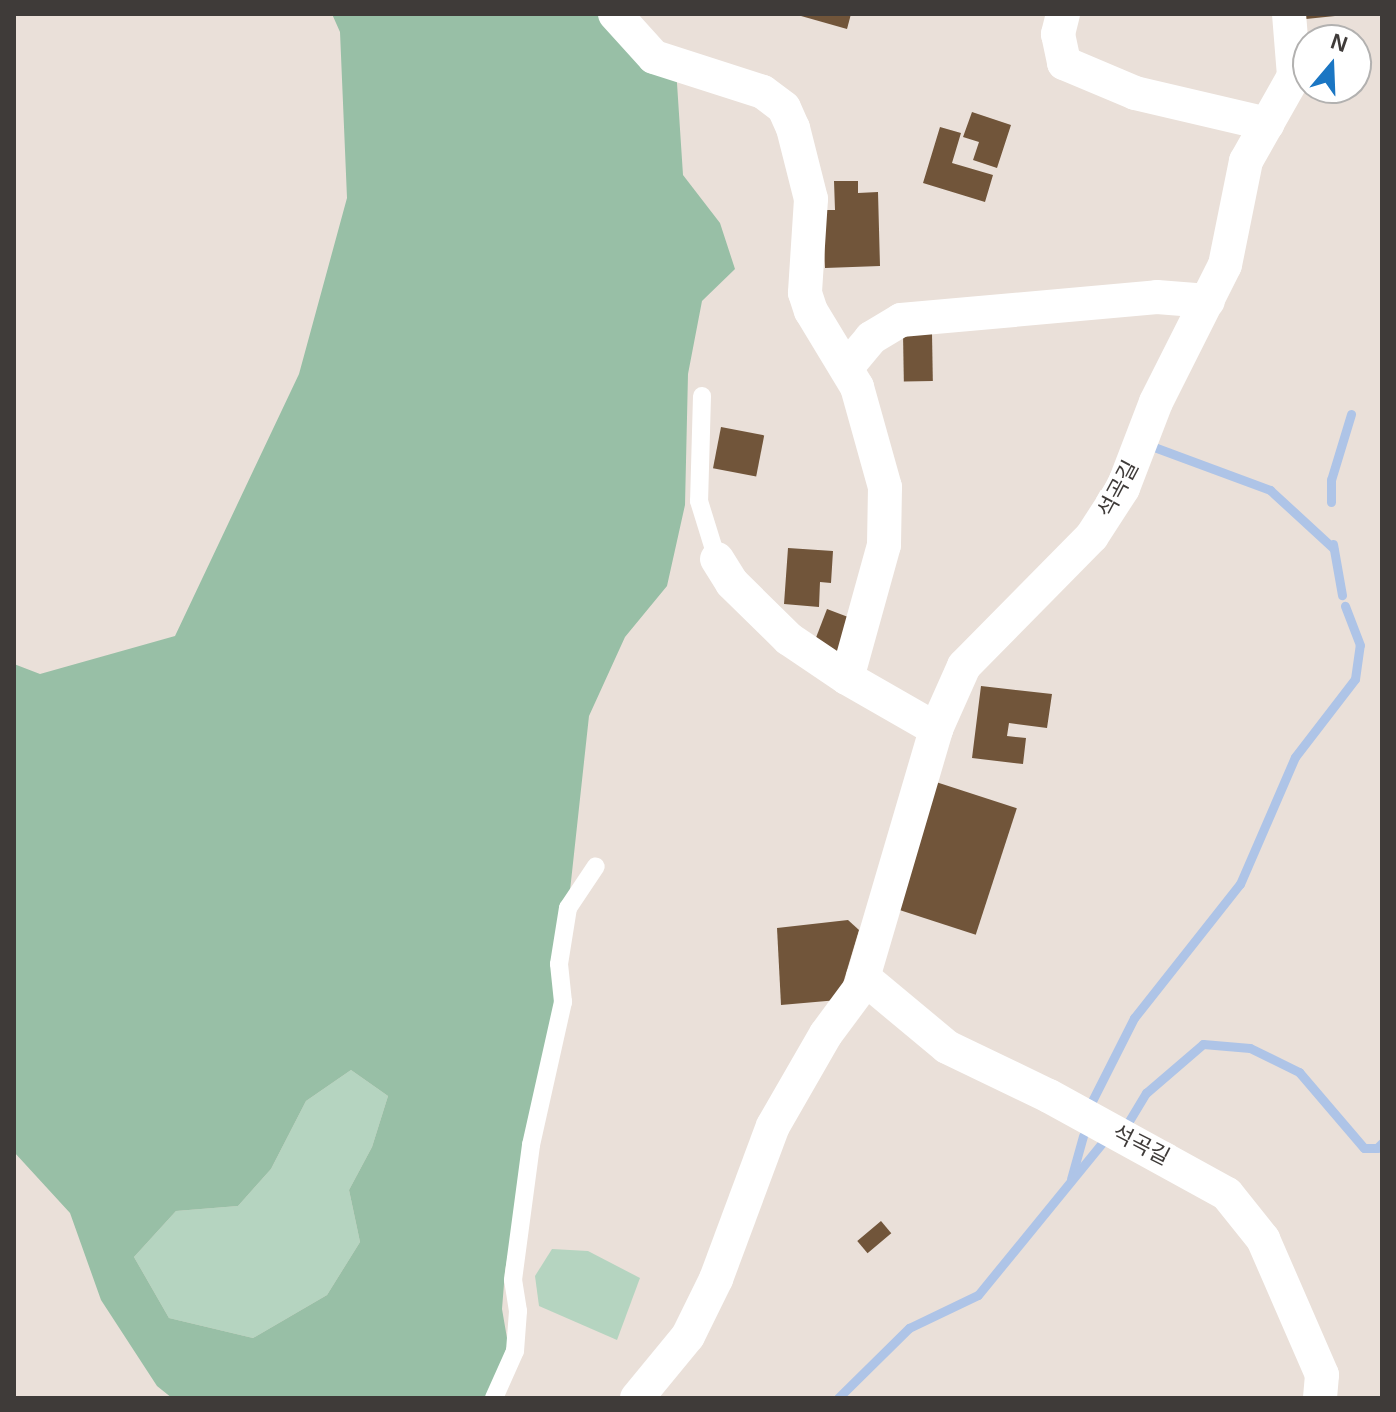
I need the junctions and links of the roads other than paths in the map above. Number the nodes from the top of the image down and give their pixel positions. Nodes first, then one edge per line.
1 (615, 14) edge
2 (1063, 14) edge
3 (1289, 14) edge
4 (1267, 124) junction
5 (1208, 301) junction
6 (847, 367) junction
7 (702, 396) dead end
8 (717, 559) joint
9 (847, 678) junction
10 (936, 729) junction
11 (596, 866) dead end
12 (863, 977) junction
13 (494, 1398) edge
14 (637, 1398) edge
15 (1320, 1398) edge

1 - 6 street
2 - 4 street
3 - 4 street, 석곡길
4 - 5 street, 석곡길
5 - 6 street
5 - 10 street, 석곡길
6 - 9 street
7 - 8 lane
8 - 9 street
9 - 10 street
10 - 12 street, 석곡길
11 - 13 lane
12 - 14 street, 석곡길
12 - 15 street, 석곡길

